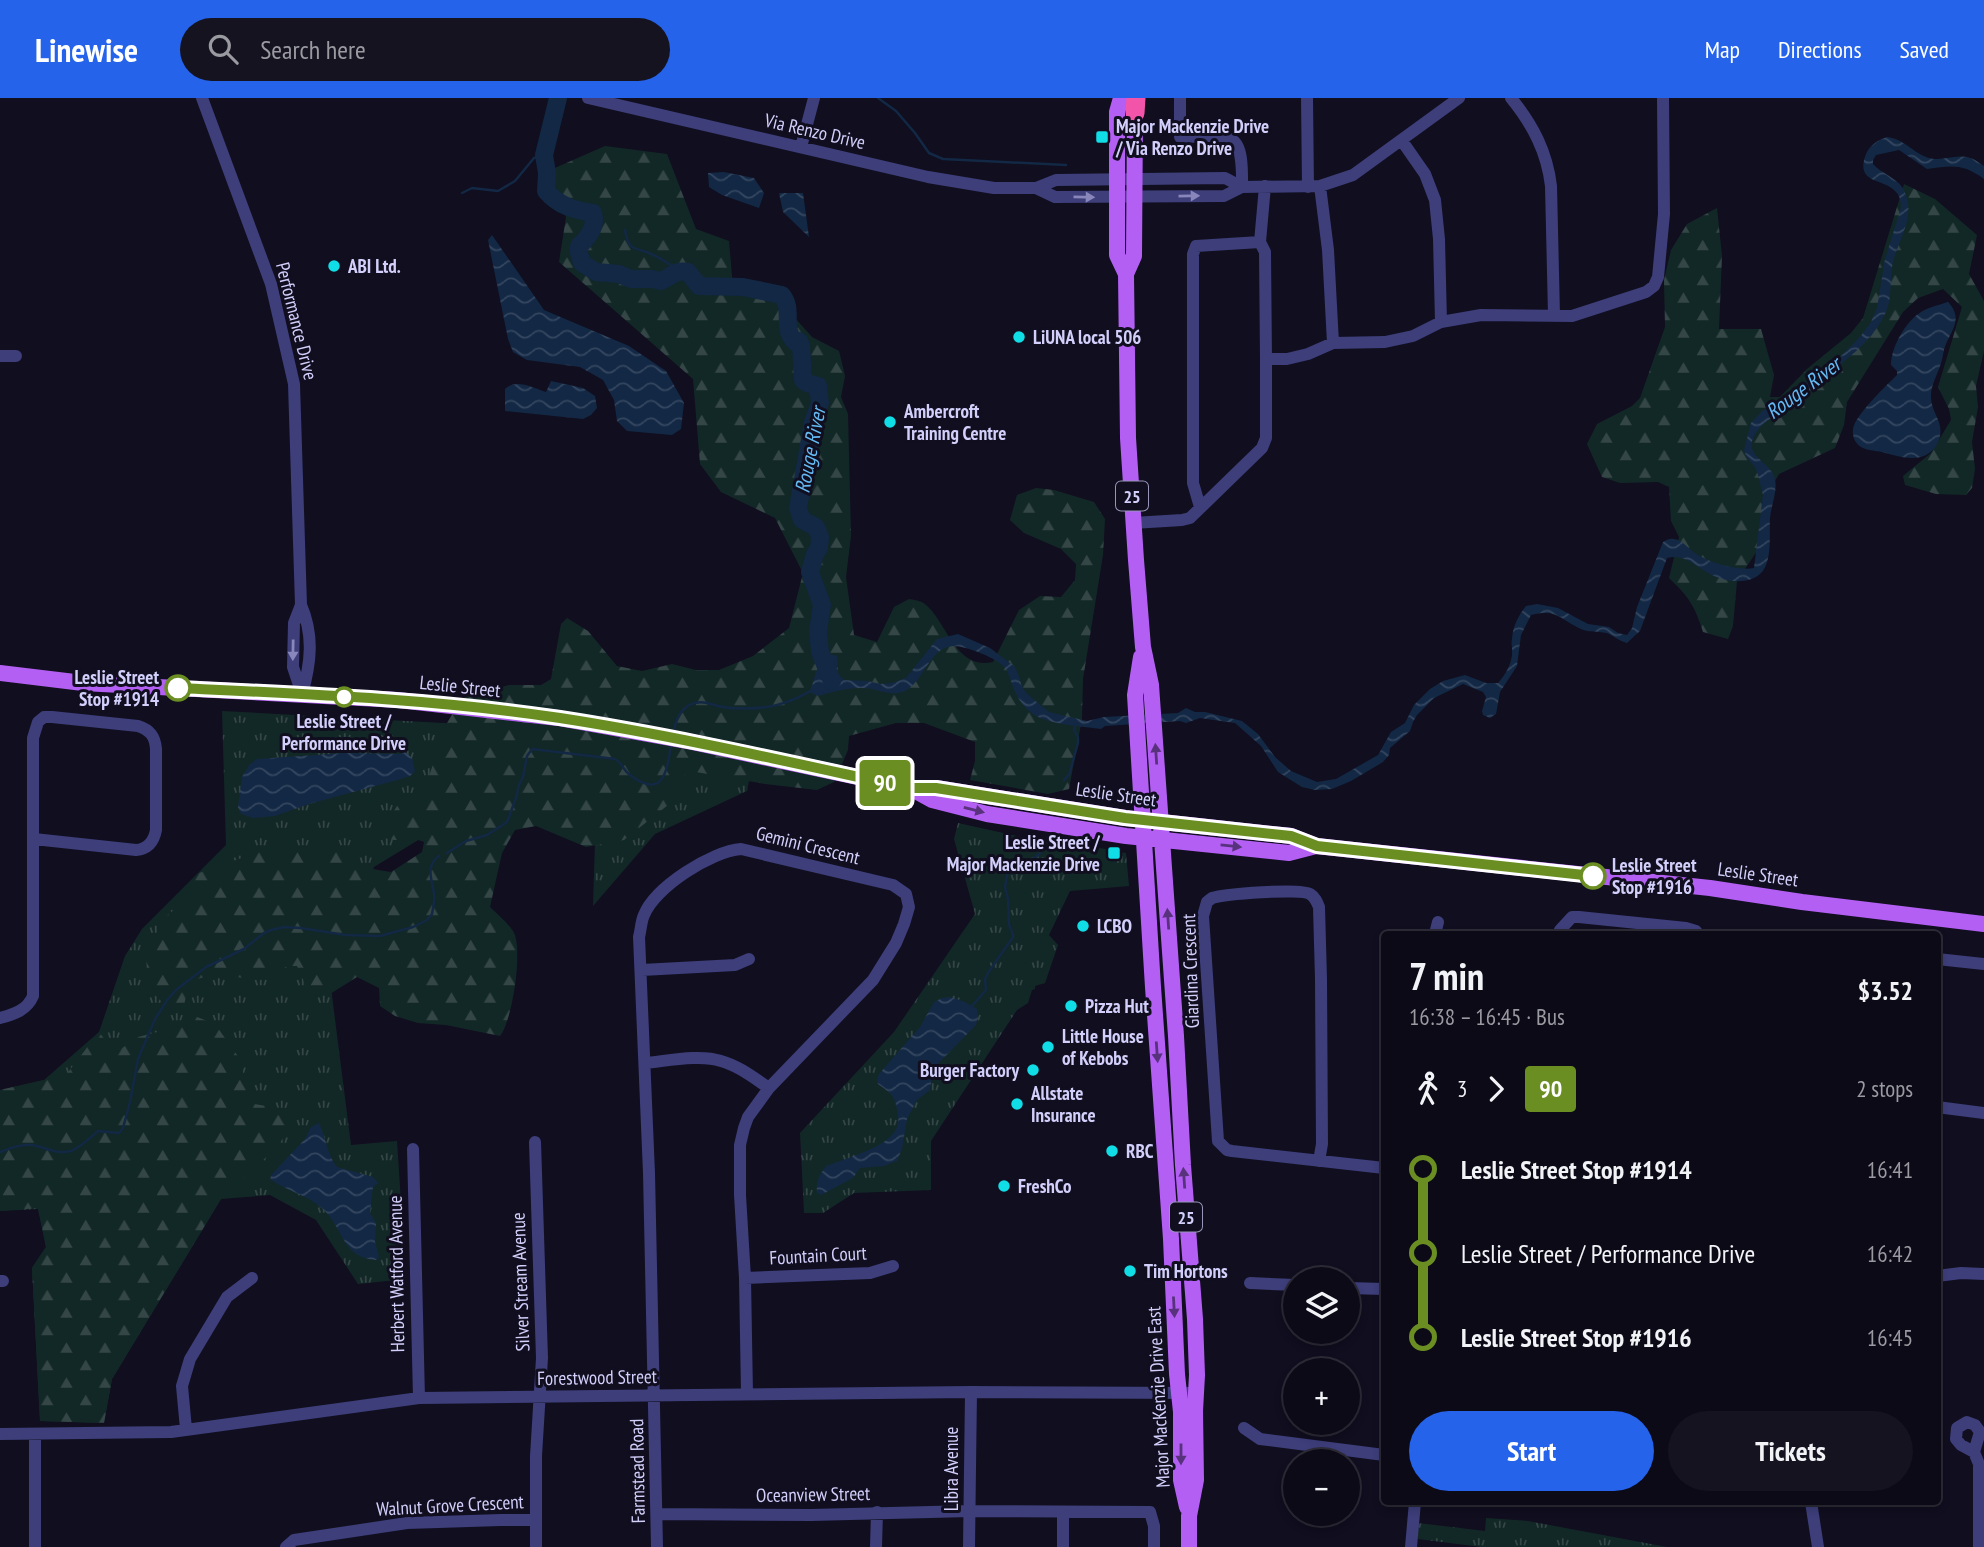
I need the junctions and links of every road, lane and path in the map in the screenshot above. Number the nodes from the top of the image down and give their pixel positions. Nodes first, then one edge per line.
1 (202, 98) edge
2 (589, 98) edge
3 (814, 98) edge
4 (1121, 98) edge
5 (1180, 98) edge
6 (1307, 98) edge
7 (1459, 98) edge
8 (1511, 98) edge
9 (1663, 98) edge
10 (1134, 103) edge
11 (1402, 141) junction
12 (801, 147) junction
13 (1117, 179) junction
14 (1135, 179) junction
15 (1242, 187) junction
16 (1265, 187) junction
17 (1314, 187) junction
18 (1036, 188) junction
19 (1117, 197) junction
20 (1134, 197) junction
21 (1260, 242) junction
22 (1126, 274) junction
23 (1553, 315) junction
24 (1441, 322) junction
25 (1333, 343) junction
26 (0, 356) edge
27 (16, 356) dead end
28 (1266, 359) junction
29 (1200, 507) junction
30 (1133, 523) junction
31 (1143, 647) junction
32 (0, 673) edge
33 (302, 694) junction
34 (909, 788) junction
35 (1143, 819) junction
36 (1161, 822) junction
37 (34, 839) junction
38 (1144, 839) junction
39 (1163, 840) junction
40 (1317, 846) junction
41 (1984, 924) edge
42 (1560, 931) edge
43 (1696, 931) edge
44 (749, 959) dead end
45 (1941, 959) edge
46 (1984, 964) edge
47 (642, 970) junction
48 (0, 1018) edge
49 (645, 1063) junction
50 (769, 1088) junction
51 (1941, 1107) edge
52 (1984, 1112) edge
53 (1162, 1116) junction
54 (1180, 1116) junction
55 (535, 1142) dead end
56 (413, 1149) dead end
57 (1319, 1161) junction
58 (1381, 1168) edge
59 (893, 1266) dead end
60 (1984, 1274) edge
61 (1941, 1276) edge
62 (252, 1278) dead end
63 (745, 1278) junction
64 (1250, 1283) dead end
65 (1283, 1284) edge
66 (1360, 1288) edge
67 (1381, 1289) edge
68 (971, 1392) junction
69 (1179, 1392) junction
70 (1197, 1393) junction
71 (747, 1394) junction
72 (655, 1395) junction
73 (419, 1398) junction
74 (540, 1398) junction
75 (1244, 1428) dead end
76 (186, 1429) junction
77 (0, 1434) edge
78 (35, 1434) junction
79 (1974, 1452) dead end
80 (1381, 1455) edge
81 (1415, 1505) edge
82 (1811, 1505) edge
83 (970, 1511) junction
84 (877, 1512) junction
85 (1063, 1512) junction
86 (657, 1514) junction
87 (1189, 1516) junction
88 (535, 1520) junction
89 (35, 1547) edge
90 (286, 1547) edge
91 (536, 1547) edge
92 (657, 1547) edge
93 (876, 1547) edge
94 (969, 1547) edge
95 (1063, 1547) edge
96 (1154, 1547) edge
97 (1189, 1547) edge
98 (1411, 1547) edge
99 (1818, 1547) edge
100 (1979, 1547) edge

1 - 33 street, Performance Drive
2 - 12 street, Via Renzo Drive
3 - 12 street
4 - 13 main road, Major MacKenzie Drive East / 25
5 - 15 street
6 - 17 street
7 - 11 street, Via Renzo Drive
8 - 23 street
9 - 23 street
10 - 14 main road, Major MacKenzie Drive East / 25
11 - 17 street, Via Renzo Drive
11 - 24 street
12 - 18 street, Via Renzo Drive
13 - 14 street, Via Renzo Drive
13 - 18 street, Via Renzo Drive
13 - 19 main road, Major MacKenzie Drive East / 25
14 - 15 street, Via Renzo Drive
14 - 20 main road, Major MacKenzie Drive East / 25
15 - 16 street, Via Renzo Drive
20 -> 15 street, Via Renzo Drive
16 - 17 street, Via Renzo Drive
16 - 21 street
17 - 25 street
18 -> 19 street, Via Renzo Drive
19 - 20 street, Via Renzo Drive
19 - 22 main road, Major MacKenzie Drive East / 25
20 - 22 main road, Major MacKenzie Drive East / 25
21 - 28 street
21 - 29 street
22 - 30 main road, Major MacKenzie Drive East / 25
23 - 24 street
24 - 25 street
25 - 28 street
26 - 27 street
28 - 29 street
29 - 30 street
30 - 31 main road, Major MacKenzie Drive East / 25
31 - 35 main road, Major MacKenzie Drive East / 25
36 -> 31 main road, Major MacKenzie Drive East / 25
32 - 33 main road, Leslie Street
33 - 34 main road, Leslie Street
34 - 35 main road, Leslie Street
34 -> 38 main road, Leslie Street
35 - 36 main road, Leslie Street
35 - 38 main road, Major MacKenzie Drive East / 25
36 - 39 main road, Major MacKenzie Drive East / 25
36 - 40 main road, Leslie Street
37 - 37 street
37 - 48 street
38 - 39 main road, Leslie Street
38 -> 53 main road, Major MacKenzie Drive East / 25
39 -> 40 main road, Leslie Street
54 -> 39 main road, Major MacKenzie Drive East / 25
40 - 41 main road, Leslie Street
42 - 43 street
44 - 47 street
45 - 46 street
47 - 49 street, Gemini Crescent
47 - 50 street, Gemini Crescent
49 - 50 street
49 - 72 street, Gemini Crescent
50 - 63 street, Gemini Crescent
51 - 52 street
53 - 54 main road
53 -> 69 main road, Major MacKenzie Drive East / 25
70 -> 54 main road, Major MacKenzie Drive East / 25
55 - 74 street, Silver Stream Avenue
56 - 73 street, Herbert Watford Avenue
57 - 57 street, Giardina Crescent
57 - 58 street, Giardina Crescent
59 - 63 street, Fountain Court
60 - 61 street
62 - 76 street
63 - 71 street, Gemini Crescent
64 - 65 street
66 - 67 street
68 - 69 street, Forestwood Street
68 - 71 street, Forestwood Street
68 - 83 street, Libra Avenue
69 - 70 street, Forestwood Street
69 -> 87 main road, Major MacKenzie Drive East / 25
70 - 87 main road, Major MacKenzie Drive East / 25
71 - 72 street, Forestwood Street
72 - 74 street, Forestwood Street
72 - 86 street, Farmstead Road
73 - 74 street, Forestwood Street
73 - 76 street, Forestwood Street
74 - 88 street, Silver Stream Avenue
75 - 80 street
76 - 78 street, Forestwood Street
77 - 78 street, Forestwood Street
78 - 89 street
79 - 100 street
81 - 98 street
82 - 99 street
83 - 84 street, Oceanview Street
83 - 85 street, Oceanview Street
83 - 94 street, Libra Avenue
84 - 86 street, Oceanview Street
84 - 93 street
85 - 95 street
85 - 96 street, Oceanview Street
86 - 92 street, Farmstead Road
87 - 97 main road, Major MacKenzie Drive East / 25
88 - 90 street, Walnut Grove Crescent
88 - 91 street, Silver Stream Avenue

